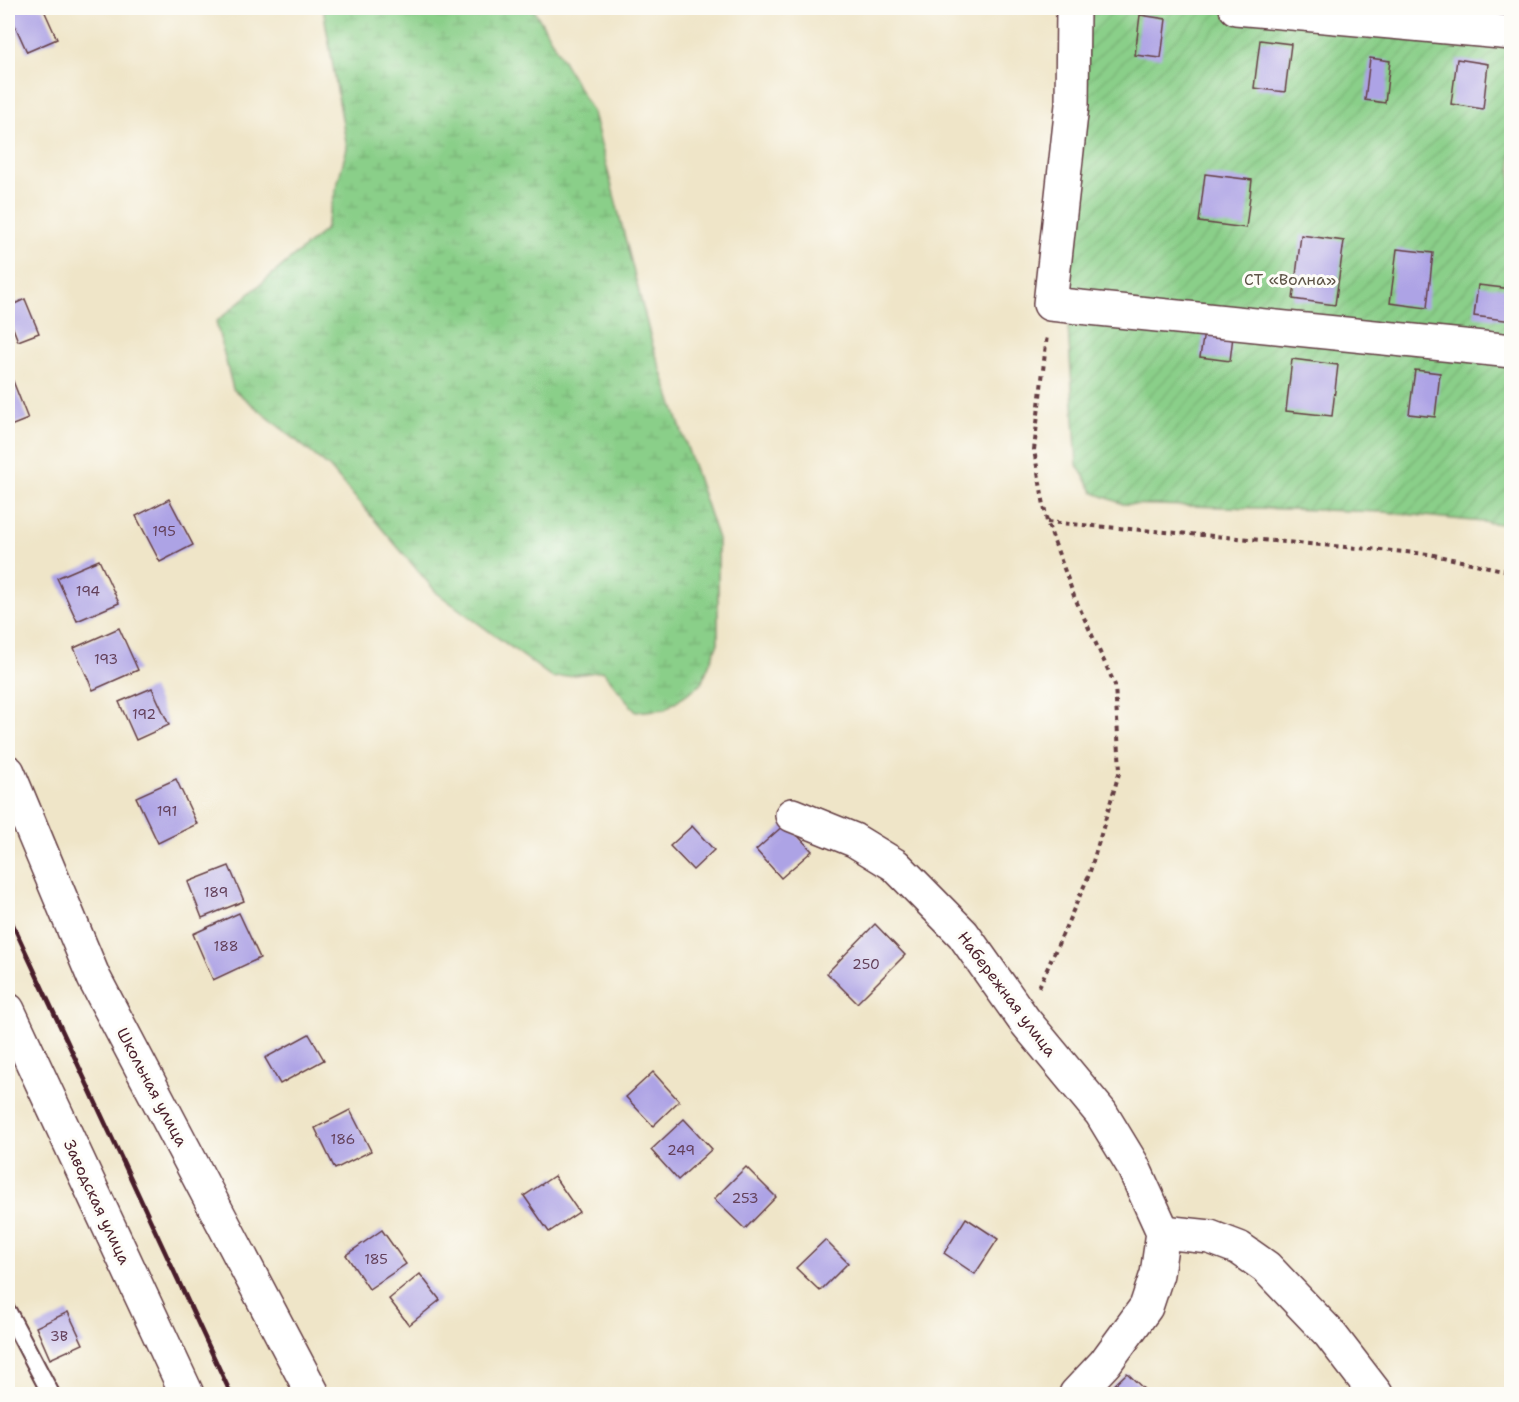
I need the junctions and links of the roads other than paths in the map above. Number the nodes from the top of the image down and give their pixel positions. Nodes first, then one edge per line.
1 (1073, 8) edge
2 (1236, 8) edge
3 (1512, 33) edge
4 (1512, 351) edge
5 (8, 772) edge
6 (792, 815) dead end
7 (8, 1010) edge
8 (1163, 1232) junction
9 (8, 1312) edge
10 (51, 1395) edge
11 (187, 1395) edge
12 (314, 1395) edge
13 (1076, 1395) edge
14 (1377, 1395) edge

1 - 4 street
2 - 3 street
5 - 12 street, Школьная улица
6 - 8 street, Набережная улица
7 - 11 street, Заводская улица
8 - 13 street
8 - 14 street
9 - 10 lane

